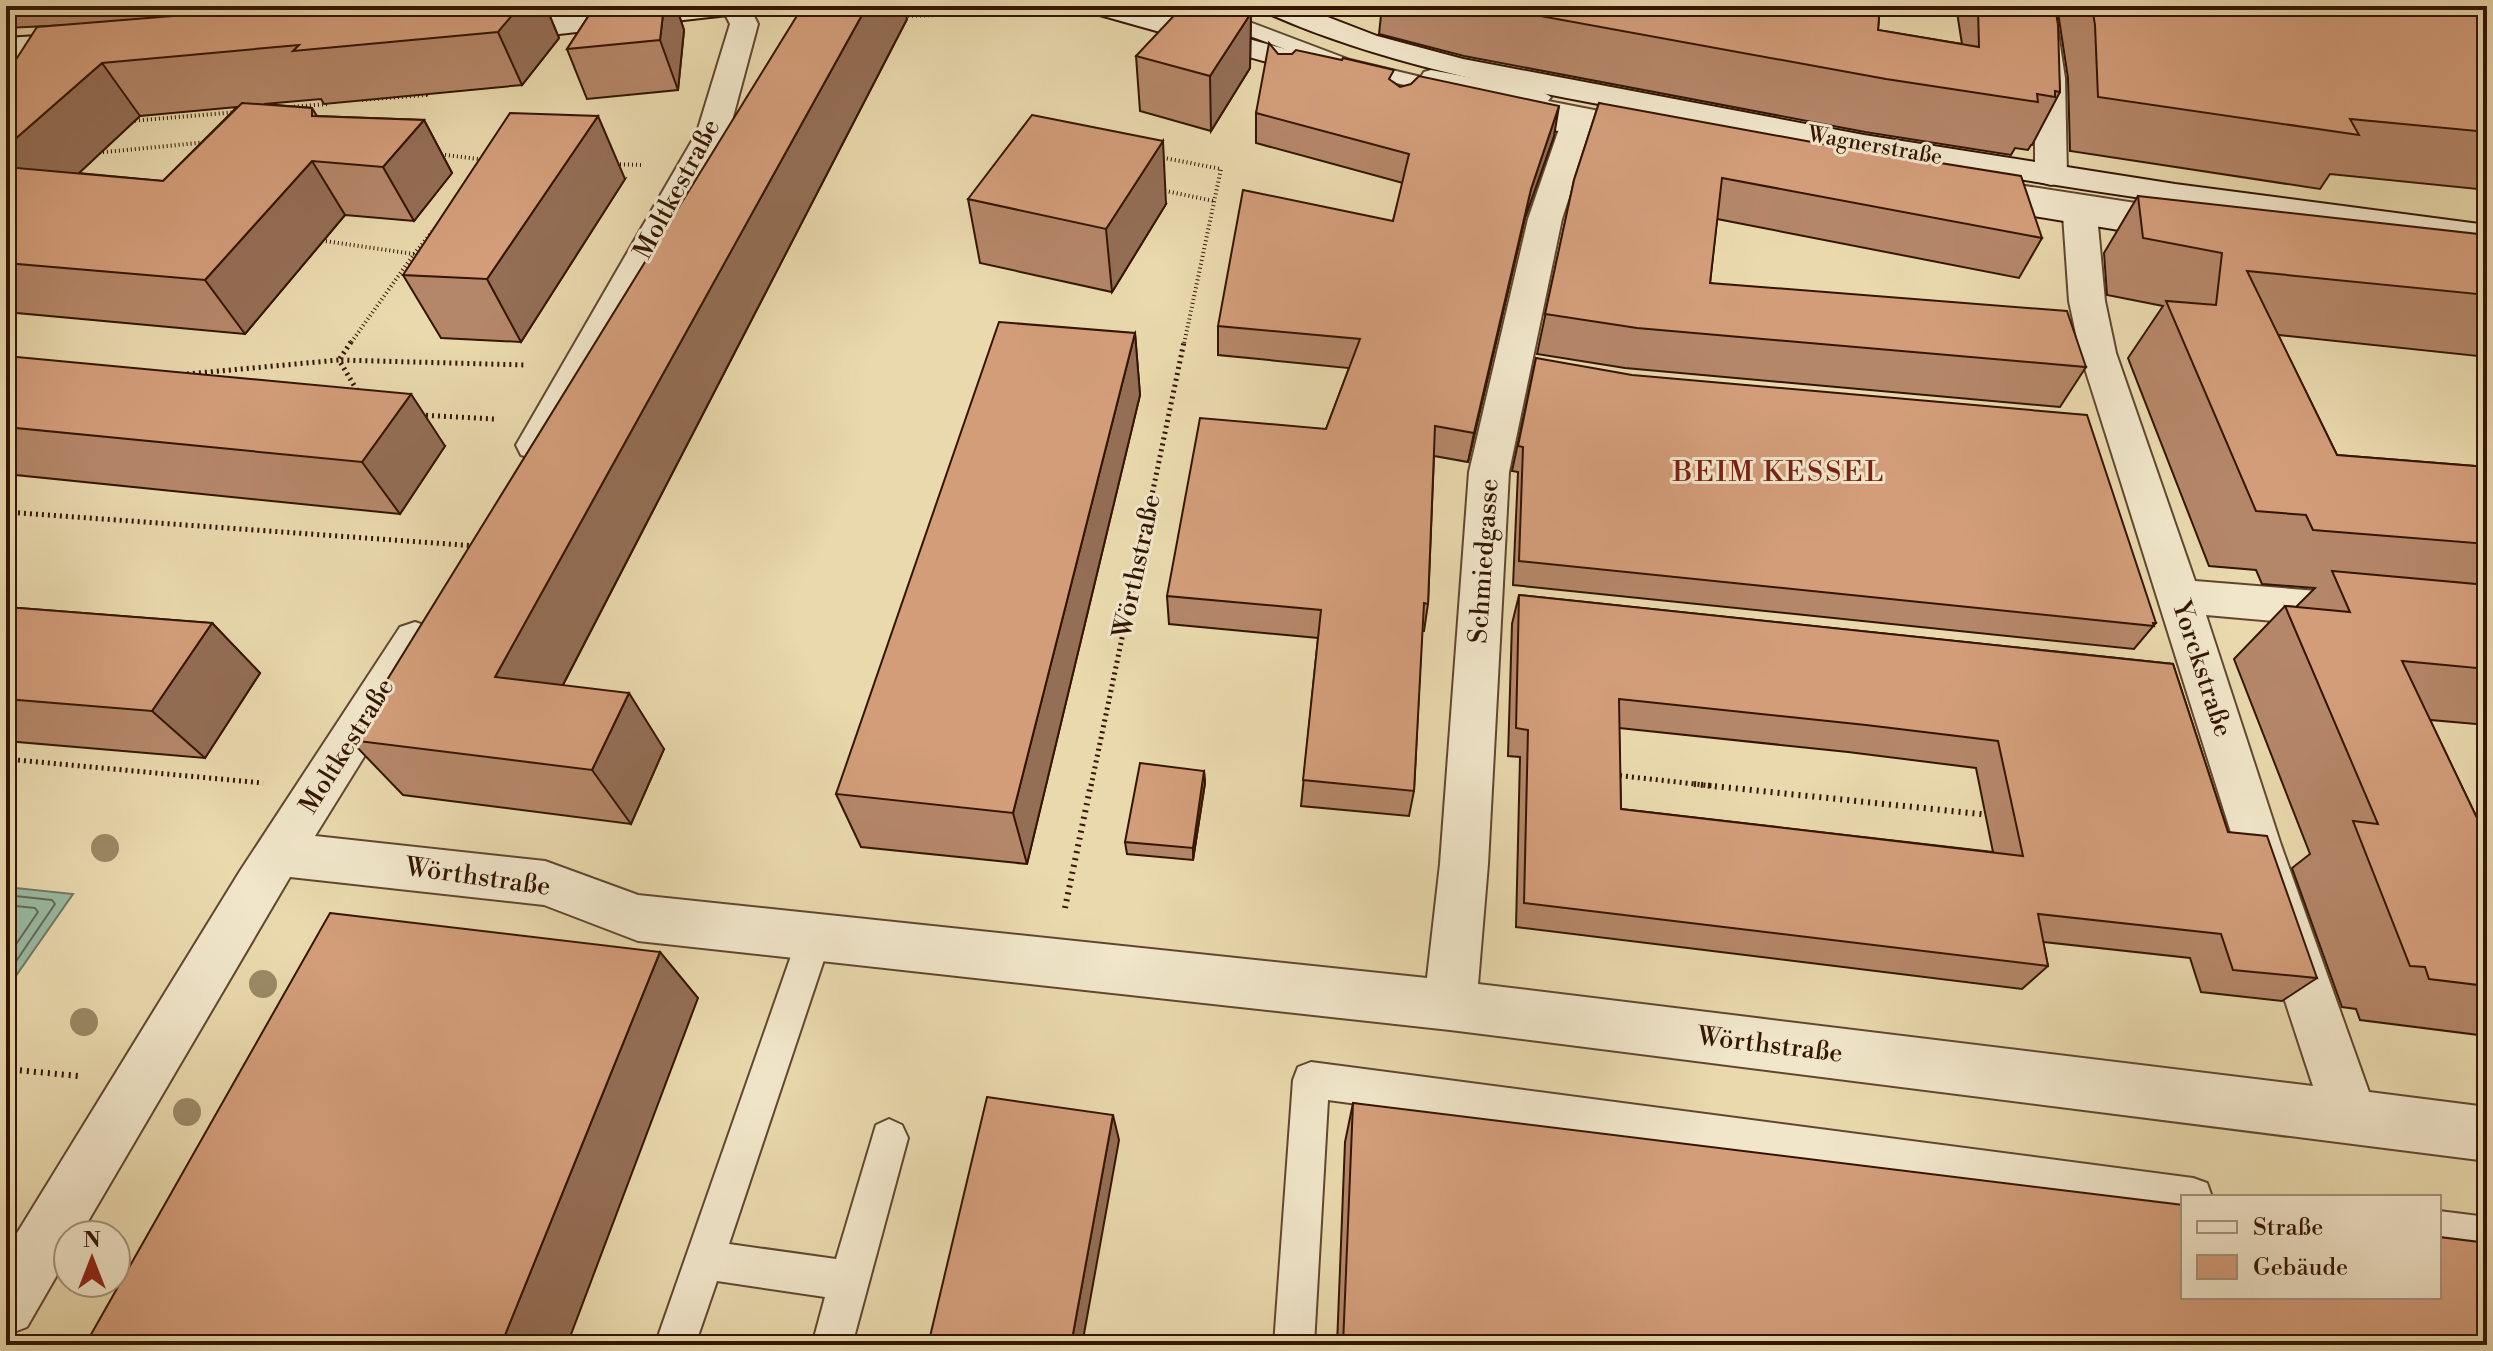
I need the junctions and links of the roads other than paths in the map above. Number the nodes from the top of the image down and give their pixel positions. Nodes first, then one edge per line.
1 (579, 6) edge
2 (646, 6) edge
3 (728, 6) edge
4 (735, 6) edge
5 (1099, 6) edge
6 (1189, 6) edge
7 (1275, 6) edge
8 (2040, 6) edge
9 (1235, 11) edge
10 (478, 17) edge
11 (1164, 23) junction
12 (6, 47) edge
13 (98, 54) junction
14 (6, 56) edge
15 (6, 65) edge
16 (6, 74) edge
17 (1576, 126) junction
18 (1681, 146) edge
19 (2051, 175) junction
20 (1946, 193) edge
21 (2080, 215) junction
22 (2202, 227) joint
23 (2487, 235) edge
24 (2397, 246) edge
25 (2487, 246) edge
26 (2487, 257) edge
27 (517, 477) edge
28 (478, 546) edge
29 (2178, 596) junction
30 (1479, 601) junction
31 (1526, 606) edge
32 (2394, 615) edge
33 (2158, 673) edge
34 (2206, 678) junction
35 (279, 854) junction
36 (815, 936) junction
37 (1450, 1005) junction
38 (2351, 1117) junction
39 (2487, 1134) edge
40 (889, 1138) dead end
41 (2181, 1195) edge
42 (2441, 1230) edge
43 (2487, 1236) edge
44 (704, 1260) junction
45 (848, 1280) junction
46 (6, 1306) edge
47 (675, 1345) edge
48 (832, 1345) edge
49 (1294, 1345) edge

1 - 10 lane
2 - 10 lane
3 - 10 street
4 - 27 street, Moltkestraße
5 - 11 street
6 - 9 lane
7 - 19 street, Wagnerstraße
8 - 19 street
9 - 11 street
9 - 22 lane
9 - 25 lane
11 - 17 street
12 - 13 street
13 - 14 lane
13 - 15 lane
13 - 16 street
17 - 18 street
17 - 30 street, Schmiedgasse
19 - 23 street, Wagnerstraße
20 - 21 street, Wagnerstraße
21 - 22 street, Wagnerstraße
21 - 29 street, Yorckstraße
24 - 26 lane
28 - 35 street, Moltkestraße
29 - 32 street
29 - 34 street, Yorckstraße
30 - 31 street
30 - 37 street, Schmiedgasse
33 - 34 street
34 - 38 street, Yorckstraße
35 - 36 street, Wörthstraße
35 - 46 street, Moltkestraße
36 - 37 street, Wörthstraße
36 - 44 lane
37 - 38 street, Wörthstraße
38 - 39 street, Wörthstraße
40 - 45 lane
41 - 49 lane
42 - 43 lane
44 - 45 lane
44 - 47 lane
45 - 48 lane

